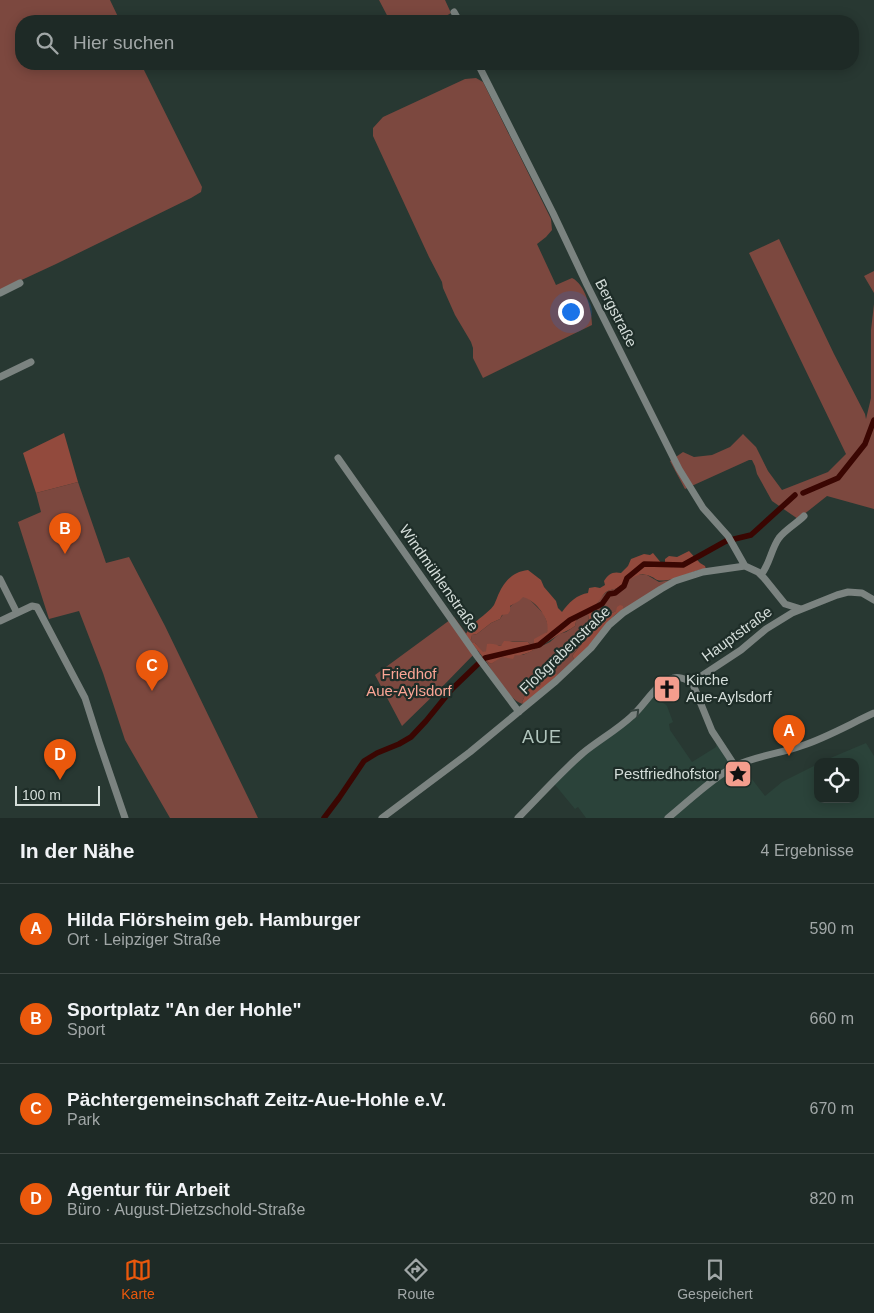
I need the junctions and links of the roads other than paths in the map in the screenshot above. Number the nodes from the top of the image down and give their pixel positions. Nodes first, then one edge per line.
1 (454, 12) dead end
2 (456, 15) edge
3 (481, 70) edge
4 (20, 283) dead end
5 (0, 293) edge
6 (31, 362) dead end
7 (0, 377) edge
8 (338, 458) dead end
9 (804, 516) dead end
10 (745, 566) junction
11 (761, 575) junction
12 (0, 579) edge
13 (874, 600) edge
14 (785, 604) junction
15 (801, 610) junction
16 (16, 613) junction
17 (784, 617) junction
18 (0, 621) edge
19 (692, 682) junction
20 (519, 712) junction
21 (874, 713) edge
22 (735, 766) junction
23 (388, 816) edge
24 (125, 818) edge
25 (518, 818) edge
26 (668, 818) edge

1 - 2 street
3 - 10 street, Bergstraße
4 - 5 street
6 - 7 street
8 - 20 street, Windmühlenstraße
9 - 11 street
10 - 11 street
10 - 20 street, Floßgrabenstraße
11 - 14 street
12 - 16 street
13 - 15 street, Hauptstraße
14 - 15 street
14 - 17 street
15 - 17 street, Hauptstraße
16 - 18 street
16 - 24 street
17 - 19 street, Hauptstraße
19 - 22 street
25 -> 19 street
20 - 23 street, Floßgrabenstraße
21 - 22 street
22 - 26 street

